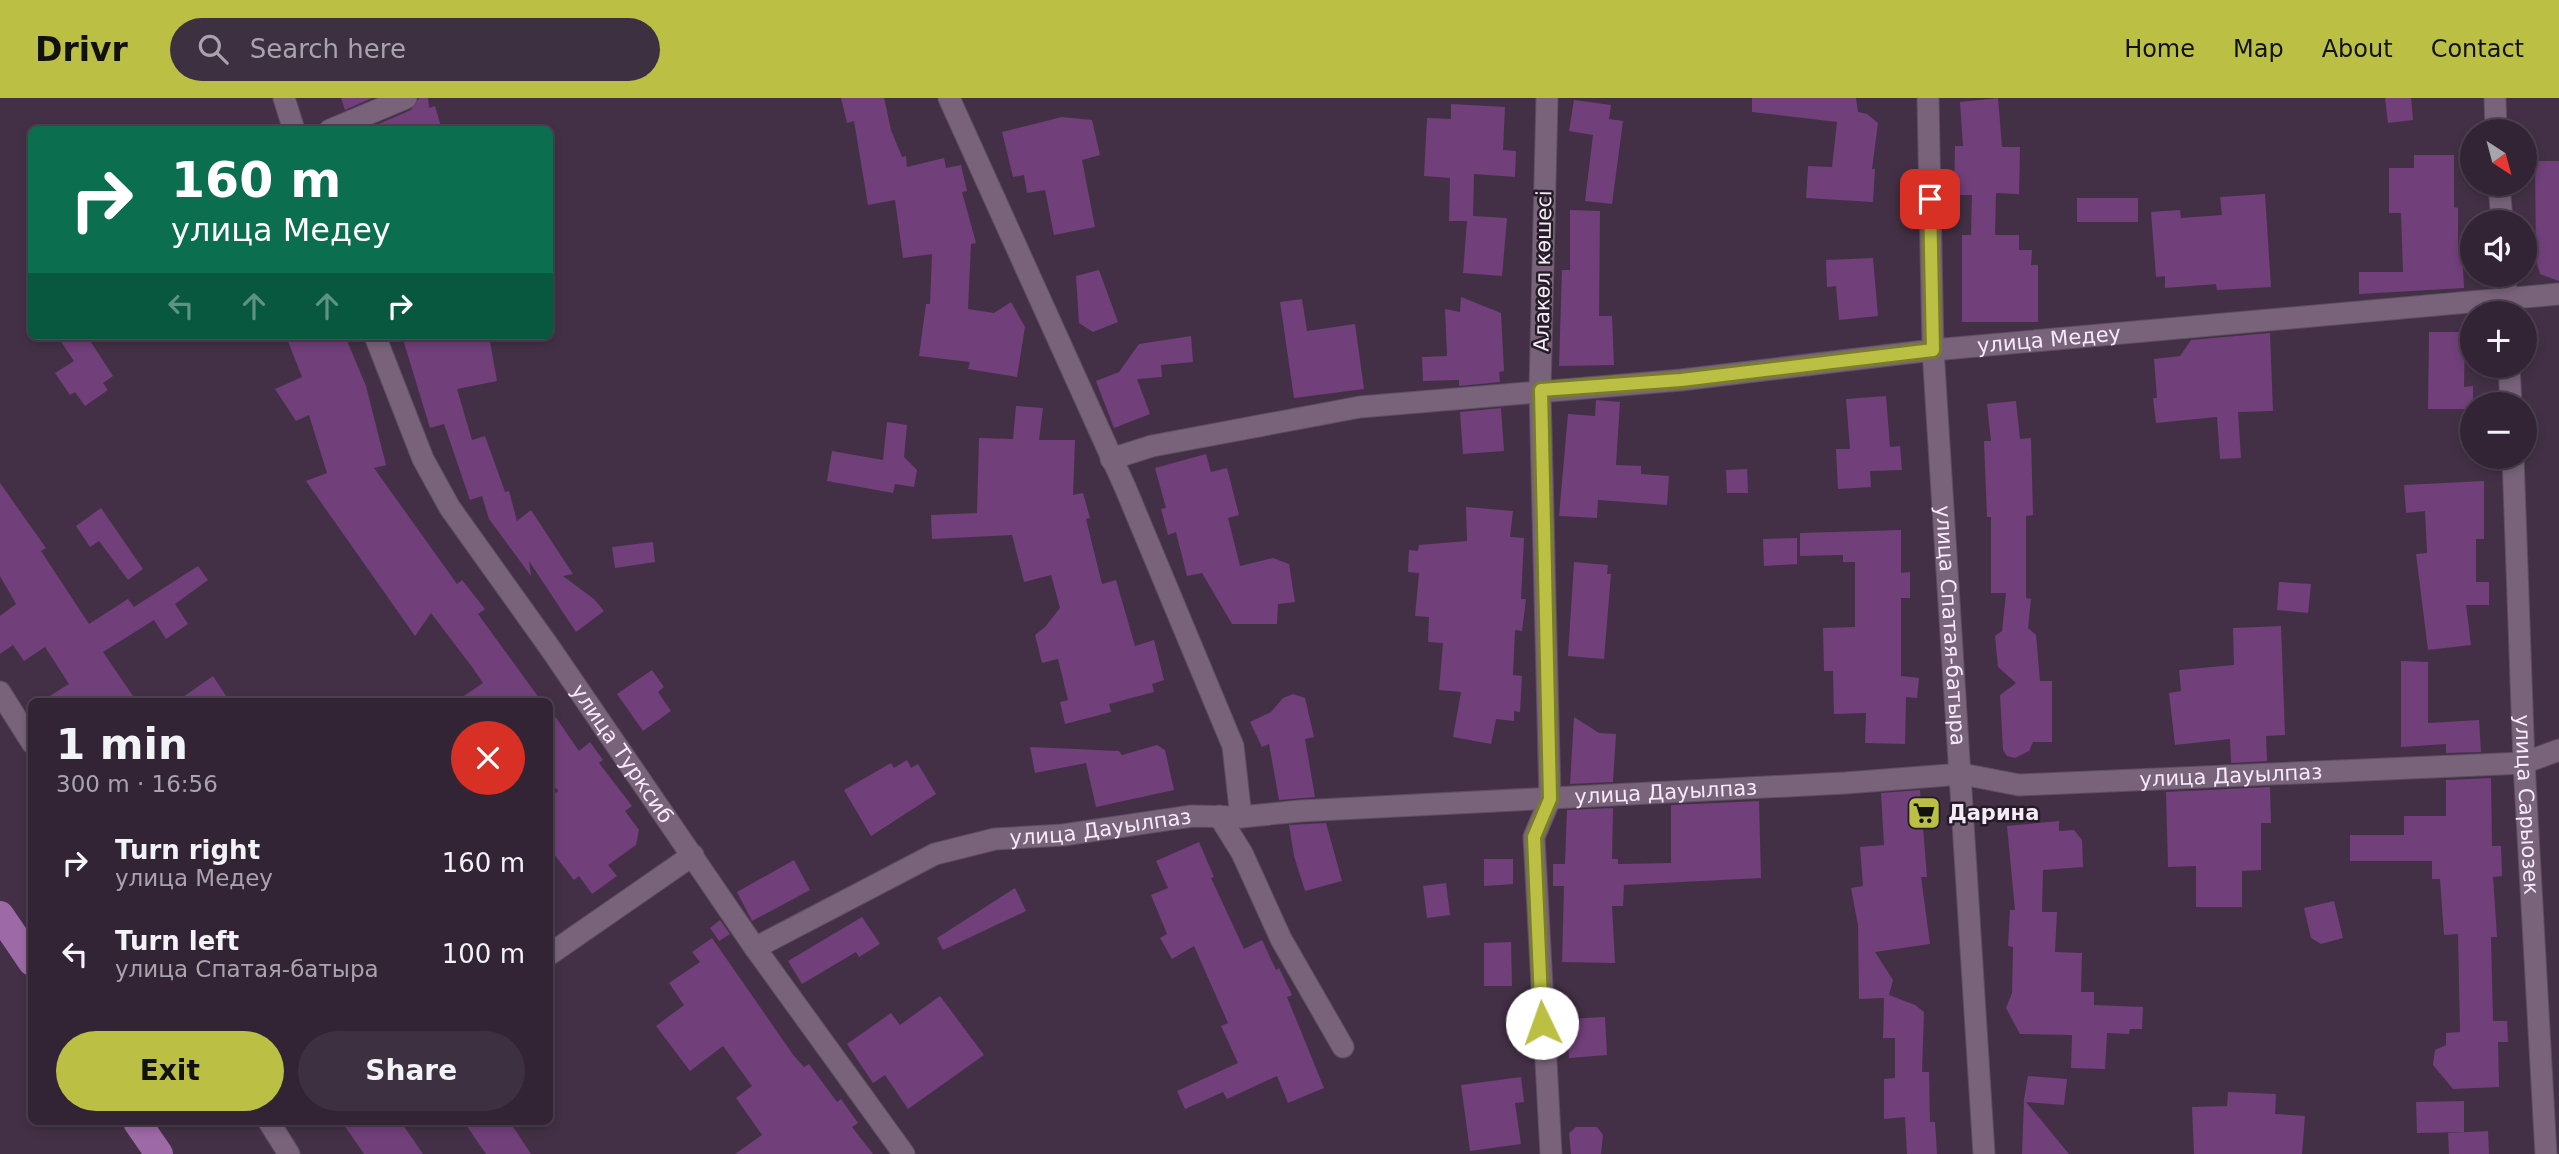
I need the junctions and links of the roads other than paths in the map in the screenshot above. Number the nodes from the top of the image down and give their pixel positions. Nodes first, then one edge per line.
1 (284, 98) edge
2 (406, 98) edge
3 (949, 98) edge
4 (1547, 98) edge
5 (1928, 98) edge
6 (2494, 98) edge
7 (2495, 119) edge
8 (293, 126) edge
9 (340, 126) edge
10 (2559, 294) edge
11 (2530, 301) edge
12 (2460, 310) edge
13 (377, 340) edge
14 (1933, 350) junction
15 (1541, 390) junction
16 (1111, 459) junction
17 (2513, 469) edge
18 (0, 692) edge
19 (28, 737) edge
20 (2559, 750) edge
21 (2524, 763) junction
22 (1962, 774) junction
23 (1550, 799) junction
24 (1219, 816) junction
25 (1241, 817) junction
26 (693, 855) junction
27 (755, 948) junction
28 (553, 952) edge
29 (1343, 1047) dead end
30 (271, 1125) edge
31 (289, 1154) edge
32 (904, 1154) edge
33 (1550, 1154) edge
34 (1984, 1154) edge
35 (2546, 1154) edge

1 - 8 street
2 - 9 street
3 - 16 street
4 - 15 street, Алакөл көшесі
5 - 14 street, улица Спатая-батыра
6 - 7 street
10 - 11 street, улица Медеу
12 - 14 street, улица Медеу
13 - 26 street, улица Турксиб
14 - 15 street, улица Медеу
14 - 22 street, улица Спатая-батыра
15 - 16 street, улица Медеу
15 - 23 street, Алакөл көшесі
16 - 25 street
17 - 21 street, улица Сарыозек
18 - 19 street
20 - 21 street, улица Дауылпаз
21 - 22 street, улица Дауылпаз
21 - 35 street, улица Сарыозек
22 - 23 street, улица Дауылпаз
22 - 34 street, улица Спатая-батыра
23 - 25 street, улица Дауылпаз
23 - 33 street, Алакөл көшесі
24 - 25 street, улица Дауылпаз
24 - 27 street, улица Дауылпаз
24 - 29 street
26 - 27 street, улица Турксиб
26 - 28 street
27 - 32 street, улица Турксиб
30 - 31 street

